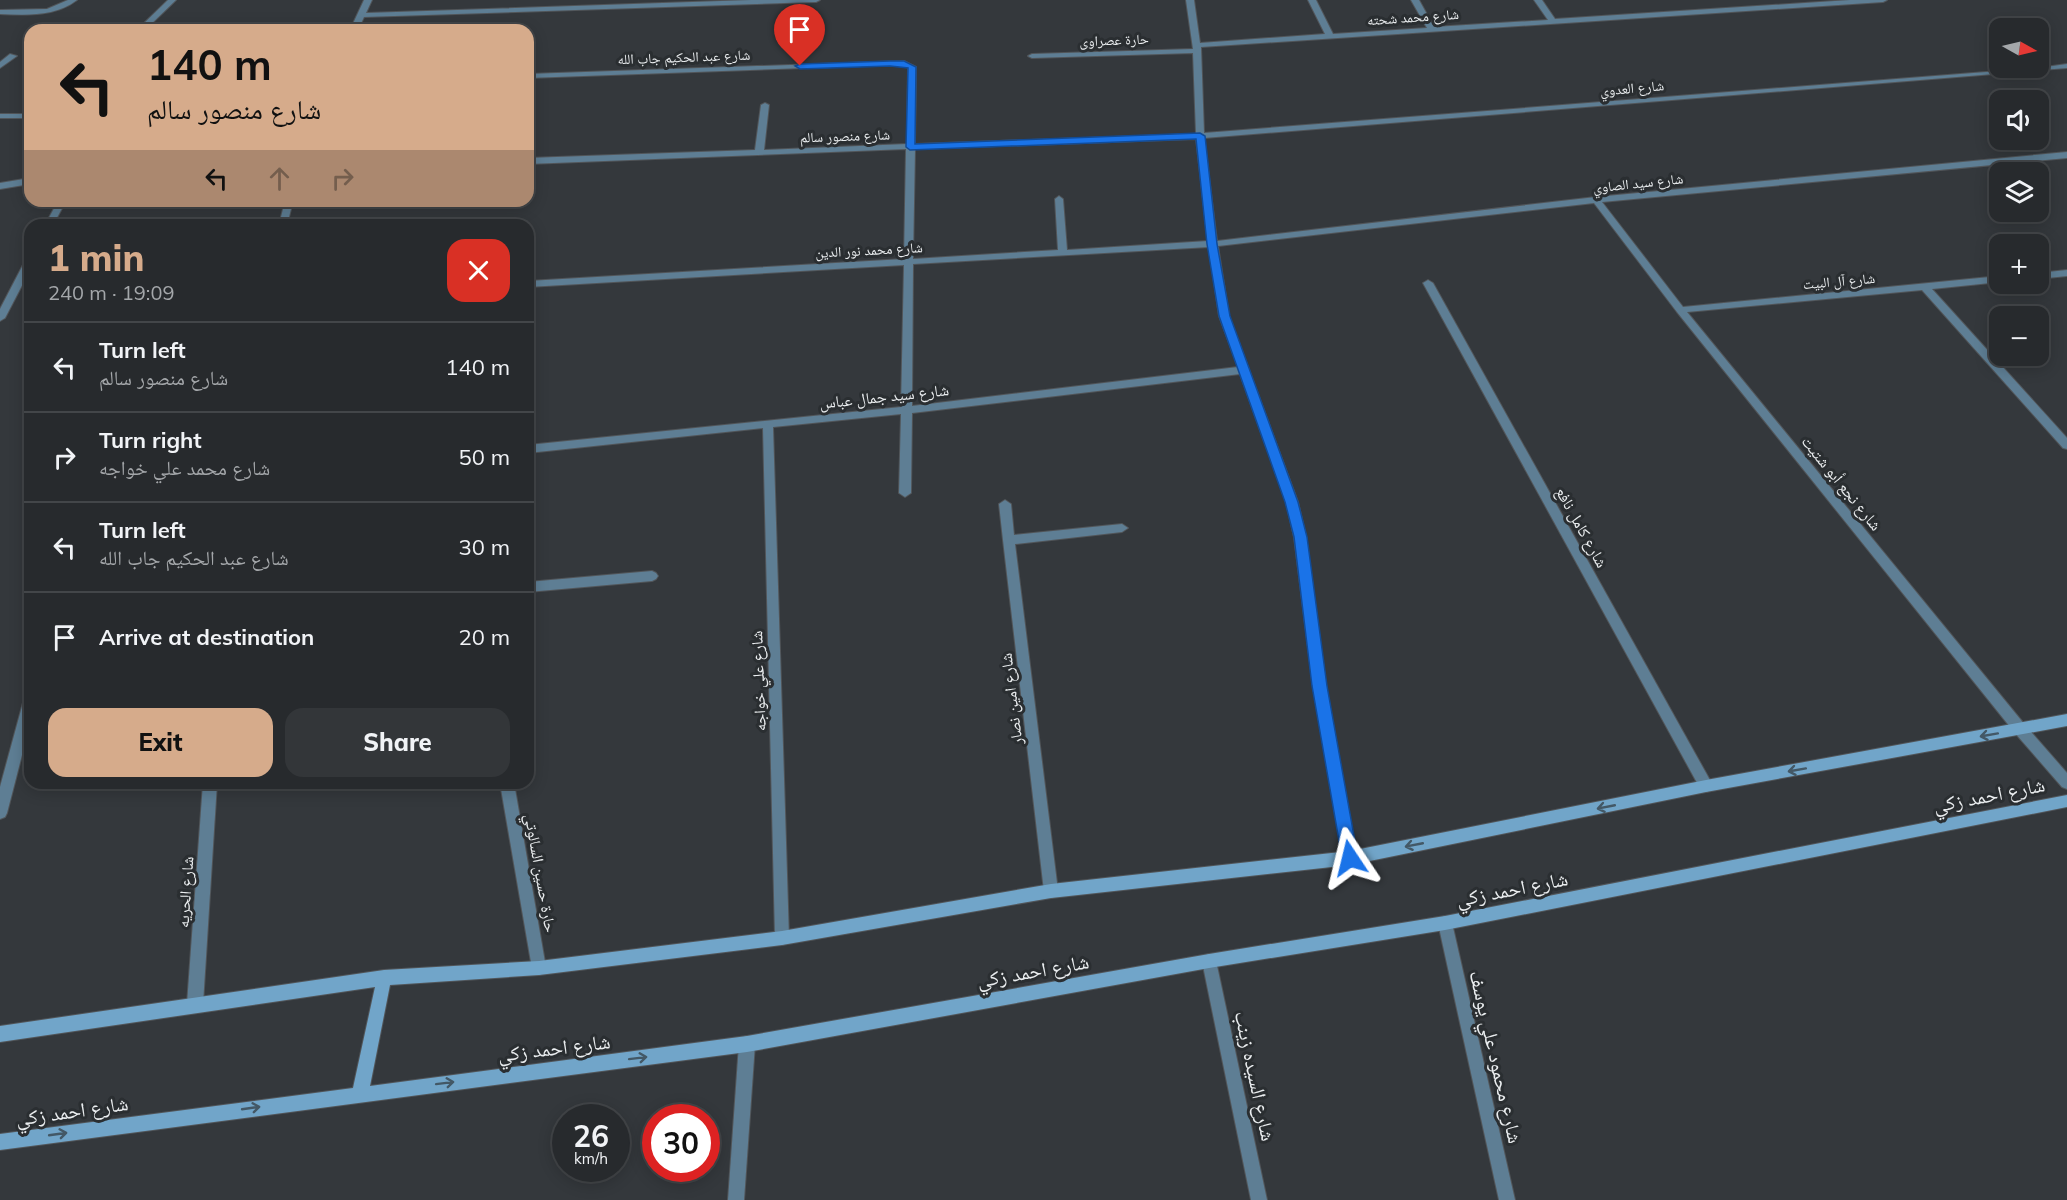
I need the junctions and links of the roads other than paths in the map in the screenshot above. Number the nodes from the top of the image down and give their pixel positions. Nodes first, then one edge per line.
1 (74, 0) edge
2 (172, 0) edge
3 (368, 0) edge
4 (816, 0) edge
5 (1190, 0) edge
6 (1312, 0) edge
7 (1415, 0) edge
8 (1538, 0) edge
9 (1762, 0) edge
10 (1883, 0) edge
11 (769, 1) edge
12 (1770, 7) junction
13 (0, 12) edge
14 (361, 15) junction
15 (1553, 21) junction
16 (147, 24) edge
17 (357, 24) edge
18 (1432, 30) junction
19 (1330, 36) junction
20 (1197, 48) junction
21 (13, 56) dead end
22 (1032, 56) dead end
23 (0, 66) edge
24 (2067, 66) edge
25 (534, 76) edge
26 (765, 105) dead end
27 (0, 116) edge
28 (24, 116) edge
29 (1200, 136) junction
30 (910, 147) junction
31 (759, 153) junction
32 (2067, 155) edge
33 (534, 161) edge
34 (24, 182) edge
35 (0, 186) edge
36 (1059, 199) dead end
37 (1596, 200) junction
38 (1212, 244) junction
39 (1063, 252) junction
40 (909, 261) junction
41 (24, 272) edge
42 (2067, 273) edge
43 (2049, 275) edge
44 (1989, 280) edge
45 (1428, 283) dead end
46 (534, 284) edge
47 (1924, 286) junction
48 (1680, 310) junction
49 (0, 318) edge
50 (1244, 370) junction
51 (906, 410) junction
52 (768, 423) junction
53 (2067, 445) edge
54 (534, 448) edge
55 (905, 493) dead end
56 (1005, 504) dead end
57 (1122, 528) dead end
58 (1009, 540) junction
59 (652, 576) dead end
60 (534, 586) edge
61 (2067, 720) edge
62 (24, 722) edge
63 (2020, 729) junction
64 (2067, 783) edge
65 (1707, 786) junction
66 (210, 789) edge
67 (508, 789) edge
68 (2067, 801) edge
69 (0, 813) edge
70 (1350, 858) junction
71 (1051, 891) junction
72 (1445, 924) junction
73 (782, 938) junction
74 (1209, 961) junction
75 (539, 969) junction
76 (384, 978) junction
77 (195, 1004) junction
78 (0, 1034) edge
79 (747, 1044) junction
80 (360, 1094) junction
81 (0, 1142) edge
82 (736, 1200) edge
83 (1259, 1200) edge
84 (1507, 1200) edge

1 - 13 street
2 - 16 street
3 - 14 street
4 - 11 street
5 - 20 street
6 - 19 street
7 - 18 street
8 - 15 street
9 - 12 street
10 - 12 street, شارع محمد شحته
11 - 14 street
12 - 15 street, شارع محمد شحته
14 - 17 street
15 - 18 street, شارع محمد شحته
18 - 19 street, شارع محمد شحته
19 - 20 street, شارع محمد شحته
20 - 22 street, حارة عصراوى
20 - 29 street
21 - 23 street
24 - 29 street, شارع العدوي
25 - 30 street, شارع عبد الحكيم جاب الله
26 - 31 street
27 - 28 street
29 - 30 street, شارع منصور سالم
29 - 38 street
30 - 31 street, شارع منصور سالم
30 - 40 street
31 - 33 street, شارع منصور سالم
32 - 37 street, شارع سيد الصاوي
34 - 35 street
36 - 39 street
37 - 38 street, شارع سيد الصاوي
37 - 48 street, شارع نجع أبو شتيت
38 - 39 street, شارع محمد نور الدين
38 - 50 street
39 - 40 street, شارع محمد نور الدين
40 - 46 street, شارع محمد نور الدين
40 - 51 street
41 - 49 street
42 - 43 street
44 - 47 street, شارع آل البيت
45 - 65 street, شارع كامل نافع
47 - 48 street, شارع آل البيت
47 - 53 street
48 - 63 street, شارع نجع أبو شتيت
50 - 51 street, شارع سيد جمال عباس
50 - 70 street
51 - 52 street, شارع سيد جمال عباس
51 - 55 street
52 - 54 street, شارع سيد جمال عباس
52 - 73 street, شارع علي خواجه
56 - 58 street, شارع امين نصار
57 - 58 street
58 - 71 street, شارع امين نصار
59 - 60 street
61 - 63 street
62 - 69 street
63 - 64 street, شارع نجع أبو شتيت
63 -> 65 street
65 -> 70 street
66 - 77 street, شارع الحريه
67 - 75 street, حارة حسين السالوتي
68 - 72 street, شارع احمد زكي
70 - 71 street
71 - 73 street
72 - 74 street, شارع احمد زكي
72 - 84 street, شارع محمود علي يوسف
73 - 75 street
74 - 79 street, شارع احمد زكي
74 - 83 street, شارع السيده زينب
75 - 76 street
76 - 77 street
76 - 80 street
77 - 78 street
80 -> 79 street, شارع احمد زكي
79 - 82 street
81 -> 80 street, شارع احمد زكي

